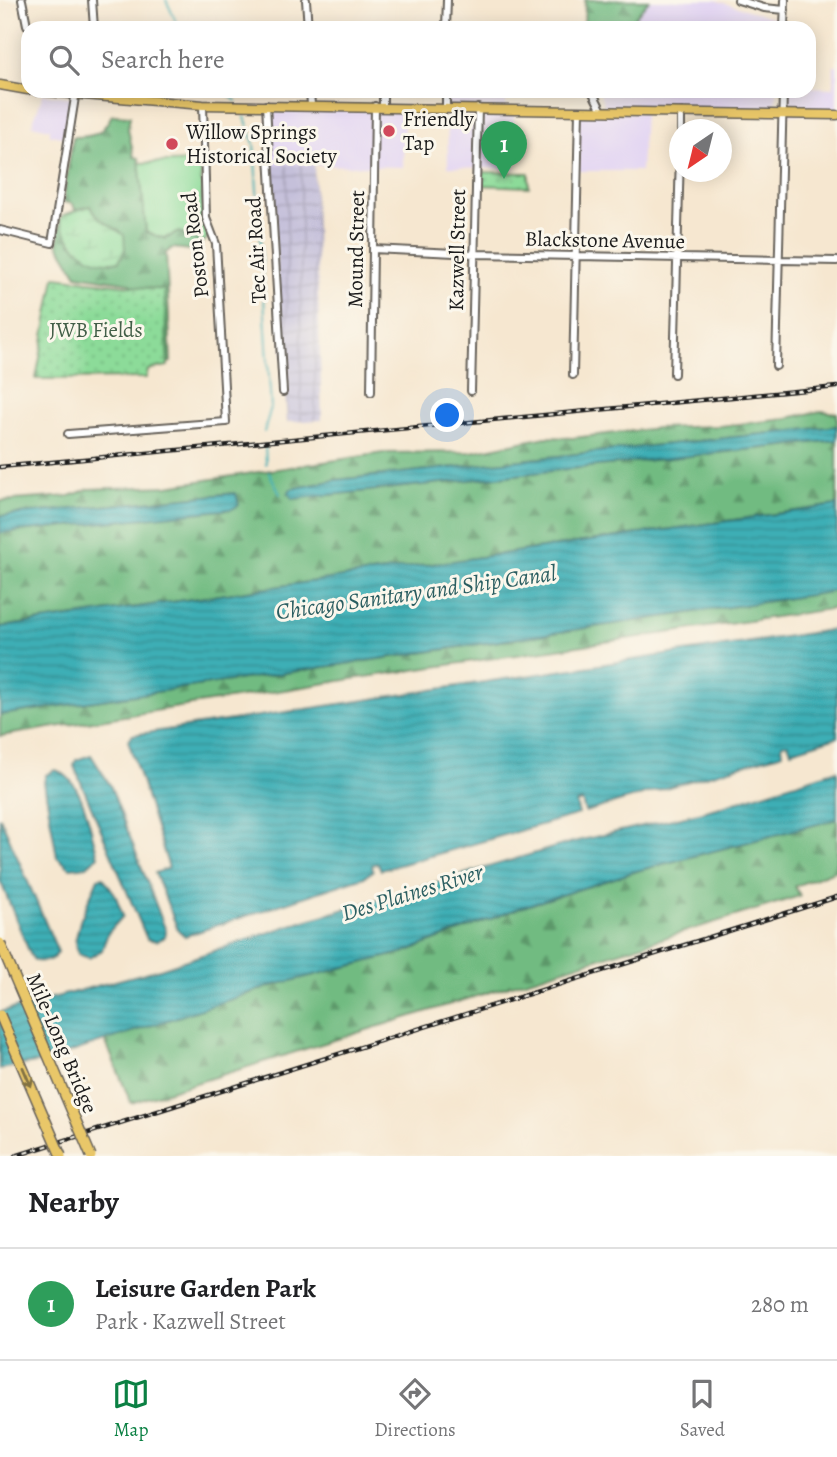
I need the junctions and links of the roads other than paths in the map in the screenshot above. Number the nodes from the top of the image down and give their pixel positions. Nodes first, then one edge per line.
1 (22, 0) edge
2 (92, 0) edge
3 (306, 0) edge
4 (447, 0) edge
5 (738, 0) edge
6 (785, 0) edge
7 (785, 10) junction
8 (26, 21) edge
9 (94, 21) edge
10 (308, 21) edge
11 (446, 21) edge
12 (784, 21) edge
13 (0, 85) edge
14 (21, 89) edge
15 (75, 98) edge
16 (122, 98) edge
17 (310, 98) edge
18 (381, 98) edge
19 (446, 98) edge
20 (596, 98) edge
21 (783, 98) edge
22 (203, 105) junction
23 (266, 105) junction
24 (311, 105) junction
25 (379, 106) junction
26 (446, 107) junction
27 (478, 108) junction
28 (579, 111) junction
29 (602, 111) junction
30 (681, 112) junction
31 (783, 115) junction
32 (837, 115) edge
33 (681, 119) edge
34 (679, 182) edge
35 (0, 230) edge
36 (373, 249) junction
37 (475, 254) junction
38 (576, 256) junction
39 (676, 259) junction
40 (779, 260) junction
41 (837, 261) edge
42 (776, 366) dead end
43 (674, 374) dead end
44 (573, 375) dead end
45 (471, 391) dead end
46 (283, 392) dead end
47 (371, 392) dead end
48 (68, 434) dead end
49 (0, 943) edge
50 (0, 1015) edge
51 (61, 1156) edge
52 (91, 1156) edge

1 - 8 street
2 - 9 street
3 - 10 street
4 - 11 street
5 - 7 street
6 - 7 street
7 - 12 street
13 - 14 main road
15 - 35 street
16 - 22 main road
17 - 24 street
18 - 25 street, Mound Street
19 - 26 street
20 - 29 street
21 - 31 street
22 - 23 main road
22 - 48 street, Poston Road
23 - 24 main road
23 - 46 street, Tec Air Road
24 - 25 main road
25 - 26 main road
25 - 36 street, Mound Street
26 - 27 main road
27 - 28 main road
27 - 37 street, Kazwell Street
28 - 29 main road
28 - 38 street
29 - 30 main road
30 - 31 main road
30 - 33 street
31 - 32 main road
31 - 40 street
34 - 39 street
36 - 37 street, Blackstone Avenue
36 - 47 street, Mound Street
37 - 38 street, Blackstone Avenue
37 - 45 street, Kazwell Street
38 - 39 street, Blackstone Avenue
38 - 44 street
39 - 40 street, Blackstone Avenue
39 - 43 street
40 - 41 street, Blackstone Avenue
40 - 42 street
49 - 52 highway, Mile-Long Bridge, bridge
50 -> 51 highway, bridge

